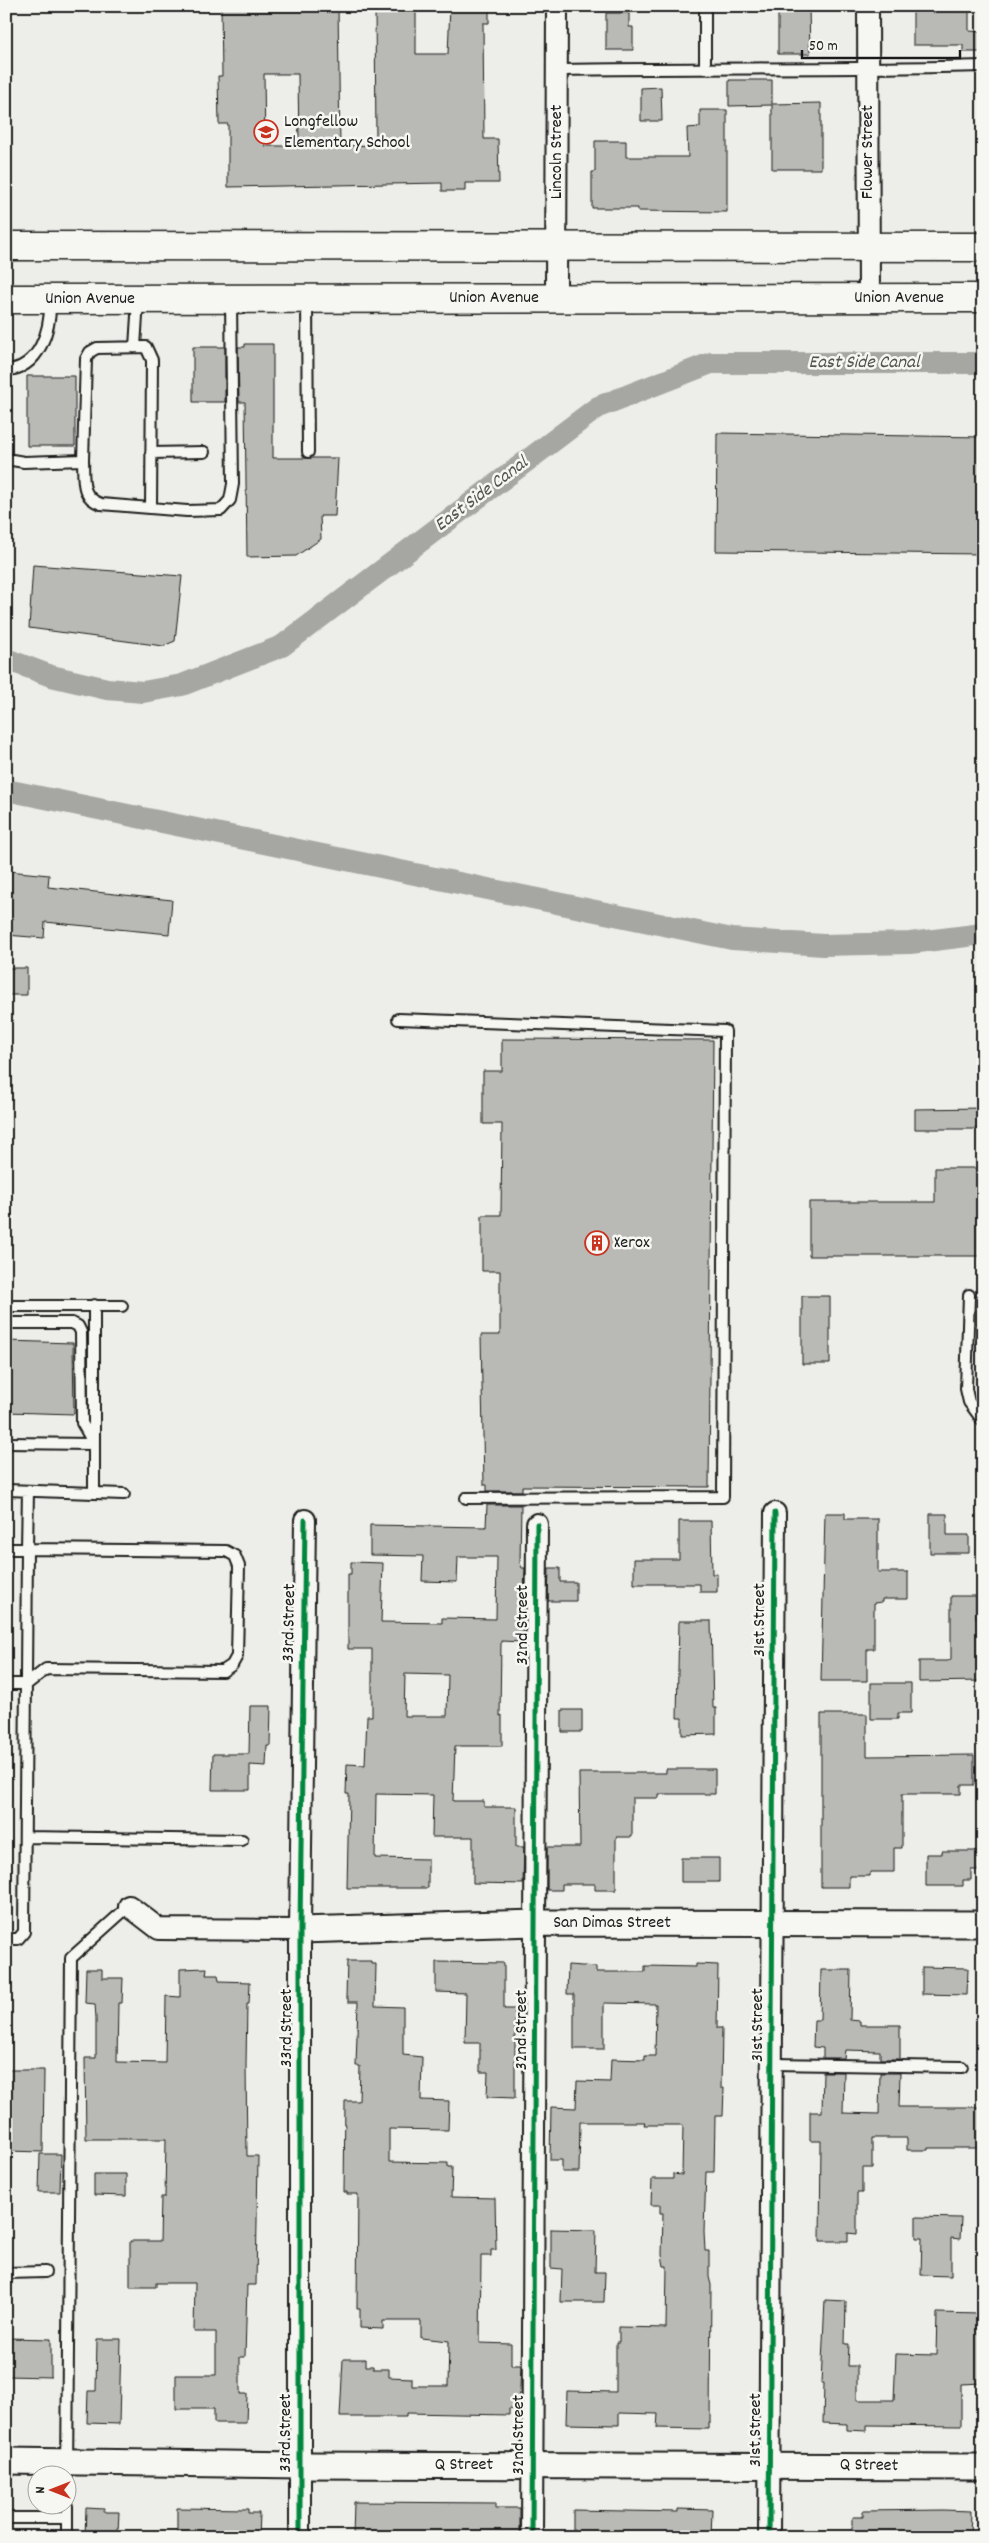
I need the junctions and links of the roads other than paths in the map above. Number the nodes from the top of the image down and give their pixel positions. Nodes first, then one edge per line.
1 (557, 6) edge
2 (705, 6) edge
3 (868, 6) edge
4 (983, 66) edge
5 (706, 67) junction
6 (868, 69) junction
7 (557, 70) junction
8 (6, 246) edge
9 (557, 247) junction
10 (869, 247) junction
11 (983, 247) edge
12 (307, 298) junction
13 (556, 298) junction
14 (869, 298) junction
15 (983, 298) edge
16 (6, 299) edge
17 (50, 299) junction
18 (138, 299) junction
19 (231, 299) junction
20 (135, 347) junction
21 (6, 370) edge
22 (204, 452) dead end
23 (308, 452) dead end
24 (151, 453) junction
25 (6, 459) edge
26 (84, 460) junction
27 (151, 508) junction
28 (398, 1019) dead end
29 (969, 1295) dead end
30 (94, 1305) junction
31 (6, 1306) edge
32 (122, 1306) dead end
33 (6, 1323) edge
34 (983, 1421) edge
35 (6, 1444) edge
36 (94, 1444) junction
37 (6, 1490) edge
38 (28, 1491) junction
39 (94, 1493) junction
40 (124, 1494) dead end
41 (466, 1498) dead end
42 (775, 1513) dead end
43 (305, 1520) dead end
44 (537, 1524) dead end
45 (6, 1549) edge
46 (26, 1549) junction
47 (6, 1684) edge
48 (27, 1684) junction
49 (25, 1837) junction
50 (242, 1840) dead end
51 (128, 1906) joint
52 (536, 1923) junction
53 (772, 1924) junction
54 (983, 1924) edge
55 (300, 1930) junction
56 (6, 1939) edge
57 (772, 2064) junction
58 (962, 2067) dead end
59 (45, 2272) dead end
60 (6, 2273) edge
61 (6, 2461) edge
62 (300, 2465) junction
63 (769, 2465) junction
64 (50, 2466) edge
65 (67, 2466) edge
66 (533, 2466) junction
67 (983, 2467) edge
68 (78, 2468) edge
69 (6, 2518) edge
70 (67, 2518) joint
71 (67, 2537) edge
72 (300, 2537) edge
73 (532, 2537) edge
74 (769, 2537) edge

1 - 7 street, Lincoln Street
2 - 5 lane
3 - 6 street, Flower Street
4 - 6 lane
5 - 6 lane
5 - 7 lane
6 - 10 street, Flower Street
7 - 9 street, Lincoln Street
8 - 9 main road
9 - 10 main road
9 - 13 street, Lincoln Street
10 - 11 main road
10 - 14 street, Flower Street
12 - 13 main road, Union Avenue
12 - 19 main road, Union Avenue
12 - 23 lane
13 - 14 main road, Union Avenue
14 - 15 main road, Union Avenue
16 - 17 main road, Union Avenue
17 - 18 main road, Union Avenue
17 - 21 lane
18 - 19 main road, Union Avenue
18 - 20 lane
19 - 27 lane
20 - 24 lane
20 - 26 lane
22 - 24 lane
24 - 27 lane
25 - 26 lane
26 - 27 lane
28 - 41 lane
29 - 34 lane
30 - 31 lane
30 - 32 lane
30 - 36 lane
33 - 36 lane
35 - 36 lane
36 - 39 lane
37 - 38 lane
38 - 39 lane
38 - 46 lane
39 - 40 lane
42 - 53 street, 31st Street
43 - 55 street, 33rd Street
44 - 52 street, 32nd Street
45 - 46 lane
46 - 48 lane
46 - 48 lane
47 - 48 lane
48 - 49 lane
49 - 50 lane
49 - 56 lane
51 - 55 street, San Dimas Street
51 - 65 lane
52 - 53 street, San Dimas Street
52 - 55 street, San Dimas Street
52 - 66 street, 32nd Street
53 - 54 street, San Dimas Street
53 - 57 street, 31st Street
55 - 62 street, 33rd Street
57 - 58 lane
57 - 63 street, 31st Street
59 - 60 lane
61 - 64 street, Q Street
62 - 66 street, Q Street
62 - 68 street, Q Street
62 - 72 street, 33rd Street
63 - 66 street, Q Street
63 - 67 street, Q Street
63 - 74 street, 31st Street
66 - 73 street, 32nd Street
69 - 70 lane
70 - 71 lane

